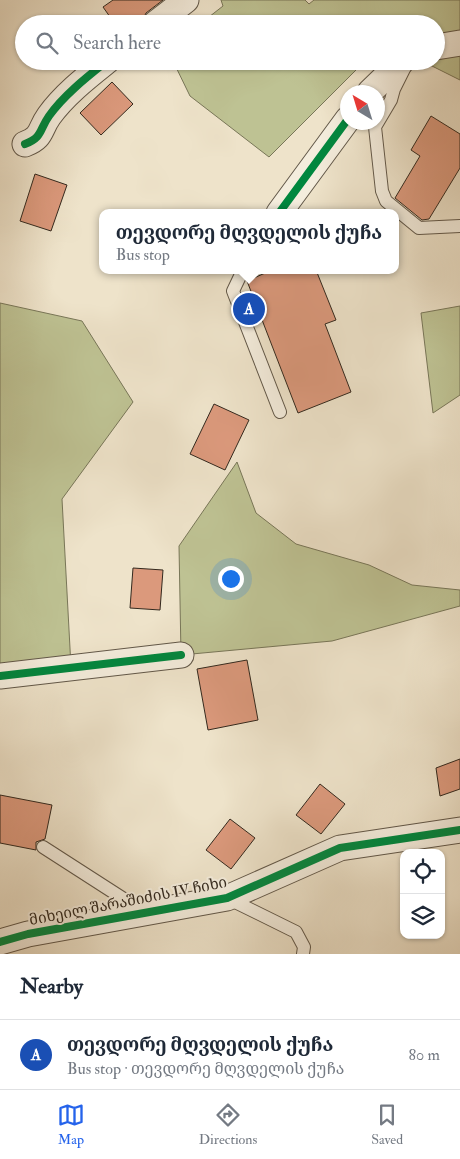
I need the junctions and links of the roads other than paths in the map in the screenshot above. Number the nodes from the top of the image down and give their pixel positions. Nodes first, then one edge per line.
1 (186, 0) edge
2 (167, 15) edge
3 (460, 43) edge
4 (445, 46) edge
5 (96, 70) edge
6 (393, 70) edge
7 (404, 70) edge
8 (377, 85) edge
9 (340, 130) edge
10 (25, 144) dead end
11 (282, 209) edge
12 (396, 209) edge
13 (399, 212) edge
14 (460, 226) edge
15 (241, 274) edge
16 (280, 412) dead end
17 (181, 655) dead end
18 (0, 676) edge
19 (460, 830) edge
20 (43, 847) dead end
21 (228, 898) junction
22 (146, 913) junction
23 (0, 942) edge
24 (303, 954) edge

1 - 2 street
3 - 4 street
5 - 10 street
6 - 8 street
7 - 12 lane
9 - 11 street
13 - 14 lane
15 - 16 lane
17 - 18 street
19 - 21 street, მიხეილ შარაშიძის IV ჩიხი
20 - 22 lane
21 - 22 street, მიხეილ შარაშიძის IV ჩიხი
21 - 24 lane
22 - 23 street, მიხეილ შარაშიძის IV ჩიხი

